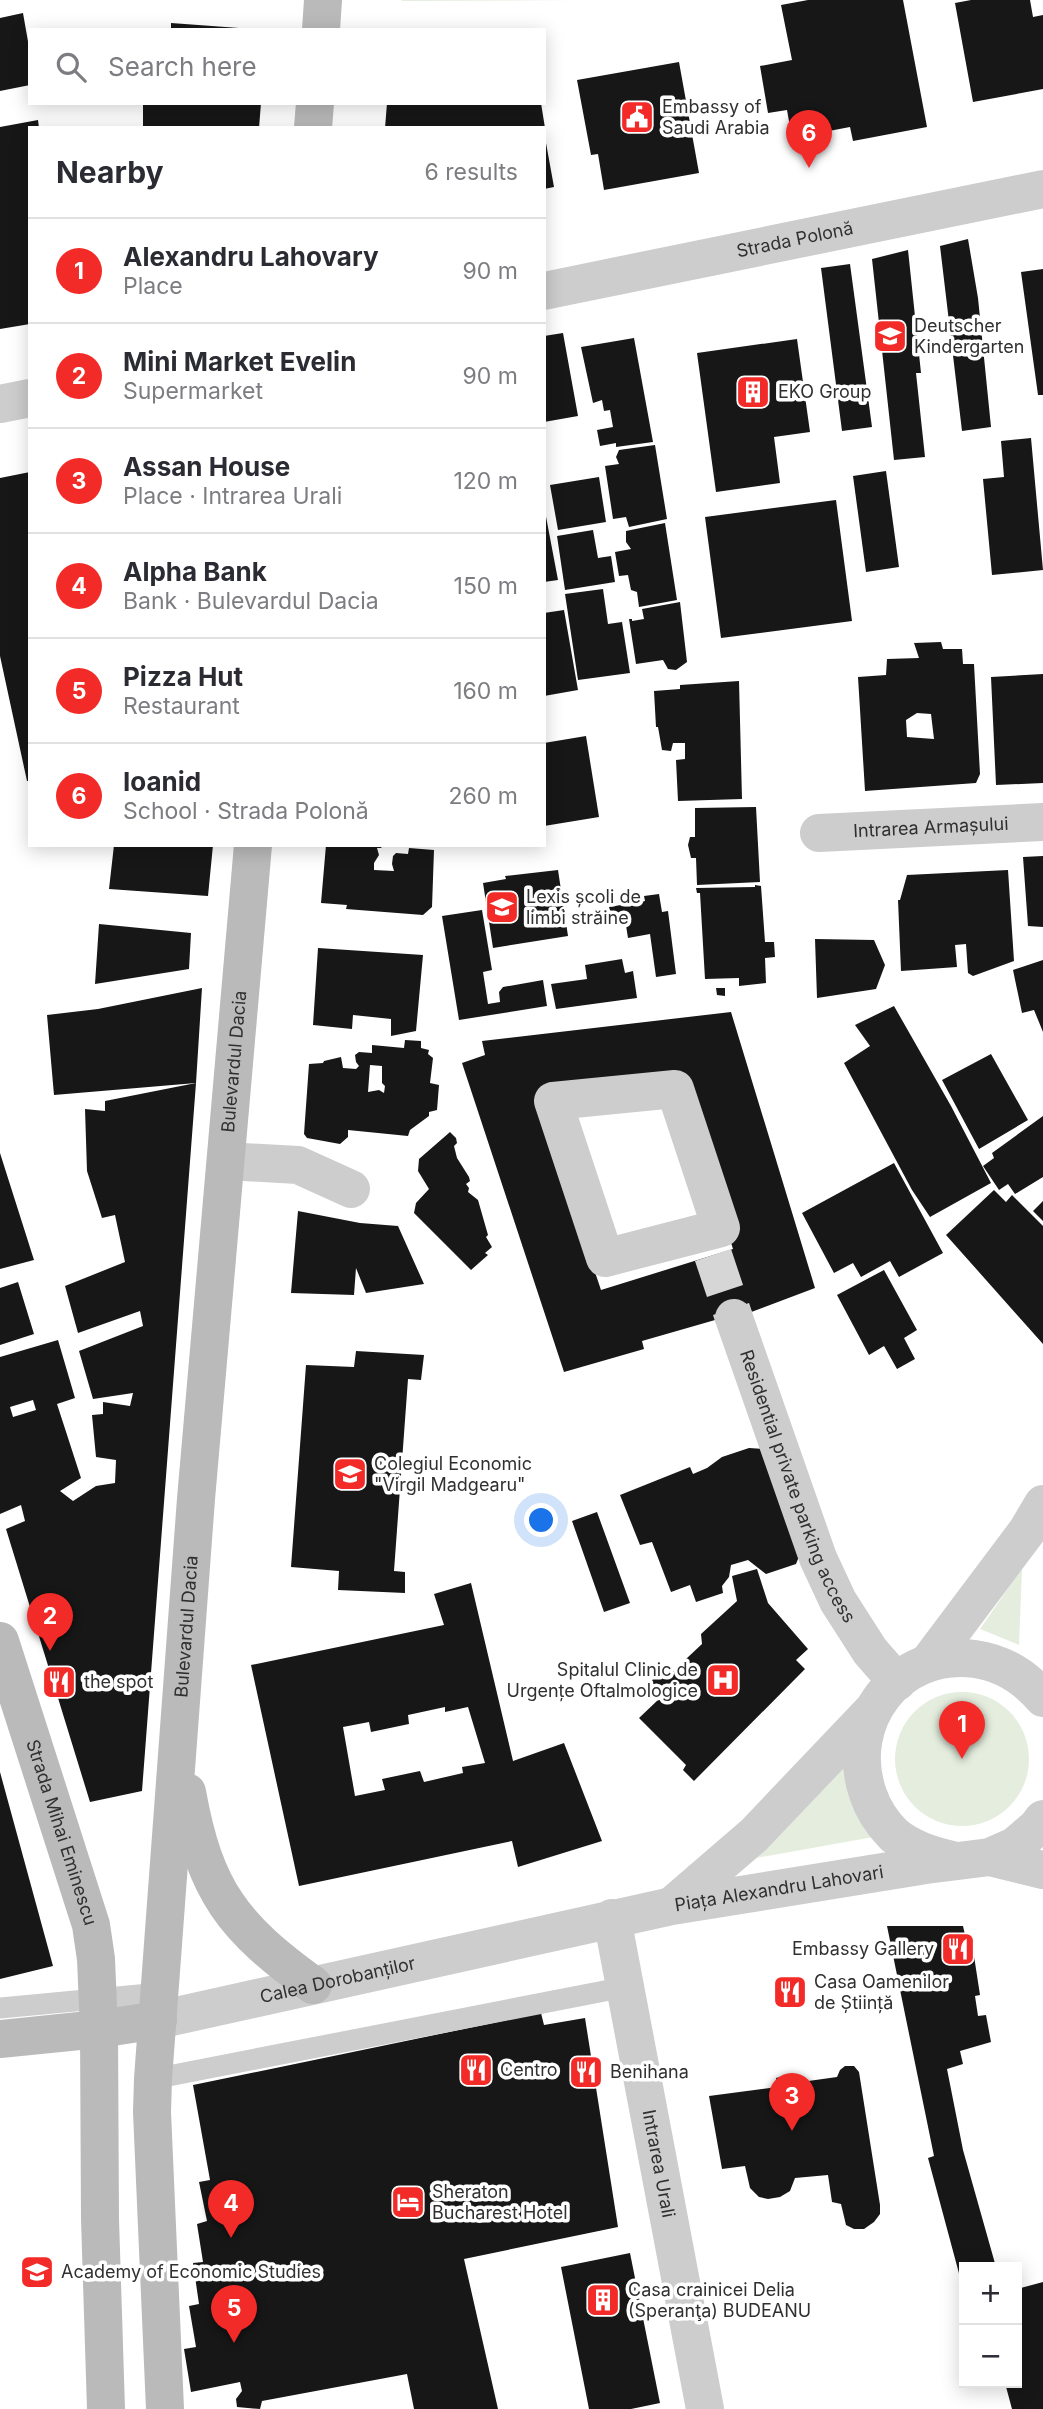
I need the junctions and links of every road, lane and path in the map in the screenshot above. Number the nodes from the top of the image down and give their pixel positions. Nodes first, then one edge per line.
1 (323, 0) edge
2 (321, 28) edge
3 (315, 105) edge
4 (313, 126) edge
5 (1043, 189) edge
6 (546, 291) edge
7 (28, 398) edge
8 (0, 404) edge
9 (1043, 822) edge
10 (819, 833) dead end
11 (253, 847) edge
12 (226, 1161) junction
13 (351, 1189) dead end
14 (709, 1244) joint
15 (734, 1318) tunnel mouth
16 (1038, 1526) edge
17 (0, 1641) edge
18 (912, 1673) junction
19 (1043, 1688) edge
20 (873, 1711) junction
21 (179, 1745) junction
22 (1043, 1819) edge
23 (972, 1859) junction
24 (1043, 1870) edge
25 (672, 1906) junction
26 (612, 1918) junction
27 (313, 1985) junction
28 (625, 1987) junction
29 (159, 2006) junction
30 (0, 2008) edge
31 (98, 2015) junction
32 (0, 2039) edge
33 (153, 2079) junction
34 (106, 2409) edge
35 (165, 2409) edge
36 (705, 2409) edge

1 - 2 main road
3 - 4 main road
5 - 6 street, Strada Polonă
7 - 8 street
9 - 10 street, Intrarea Armașului
11 - 12 main road, Bulevardul Dacia
12 - 13 street
12 - 21 main road, Bulevardul Dacia
14 - 14 street
15 - 18 street, Residential private parking access
16 - 18 street, Piața Alexandru Lahovari
17 - 31 main road, Strada Mihai Eminescu
18 - 19 street
18 - 20 street, Piața Alexandru Lahovari
20 - 23 street, Piața Alexandru Lahovari
20 - 25 street, Piața Alexandru Lahovari
21 - 27 main road
21 - 29 main road, Bulevardul Dacia
22 - 23 street, Piața Alexandru Lahovari
23 - 24 street, Piața Alexandru Lahovari
23 - 25 street, Piața Alexandru Lahovari
25 - 26 street, Calea Dorobanților
26 - 27 street, Calea Dorobanților
26 - 28 street, Intrarea Urali
27 - 29 street, Calea Dorobanților
28 - 33 lane
28 - 36 street, Intrarea Urali
29 - 31 main road, Calea Dorobanților
29 - 33 main road, Bulevardul Dacia
30 - 31 lane
31 - 32 main road, Calea Dorobanților
31 - 34 main road
33 - 35 main road, Bulevardul Dacia

